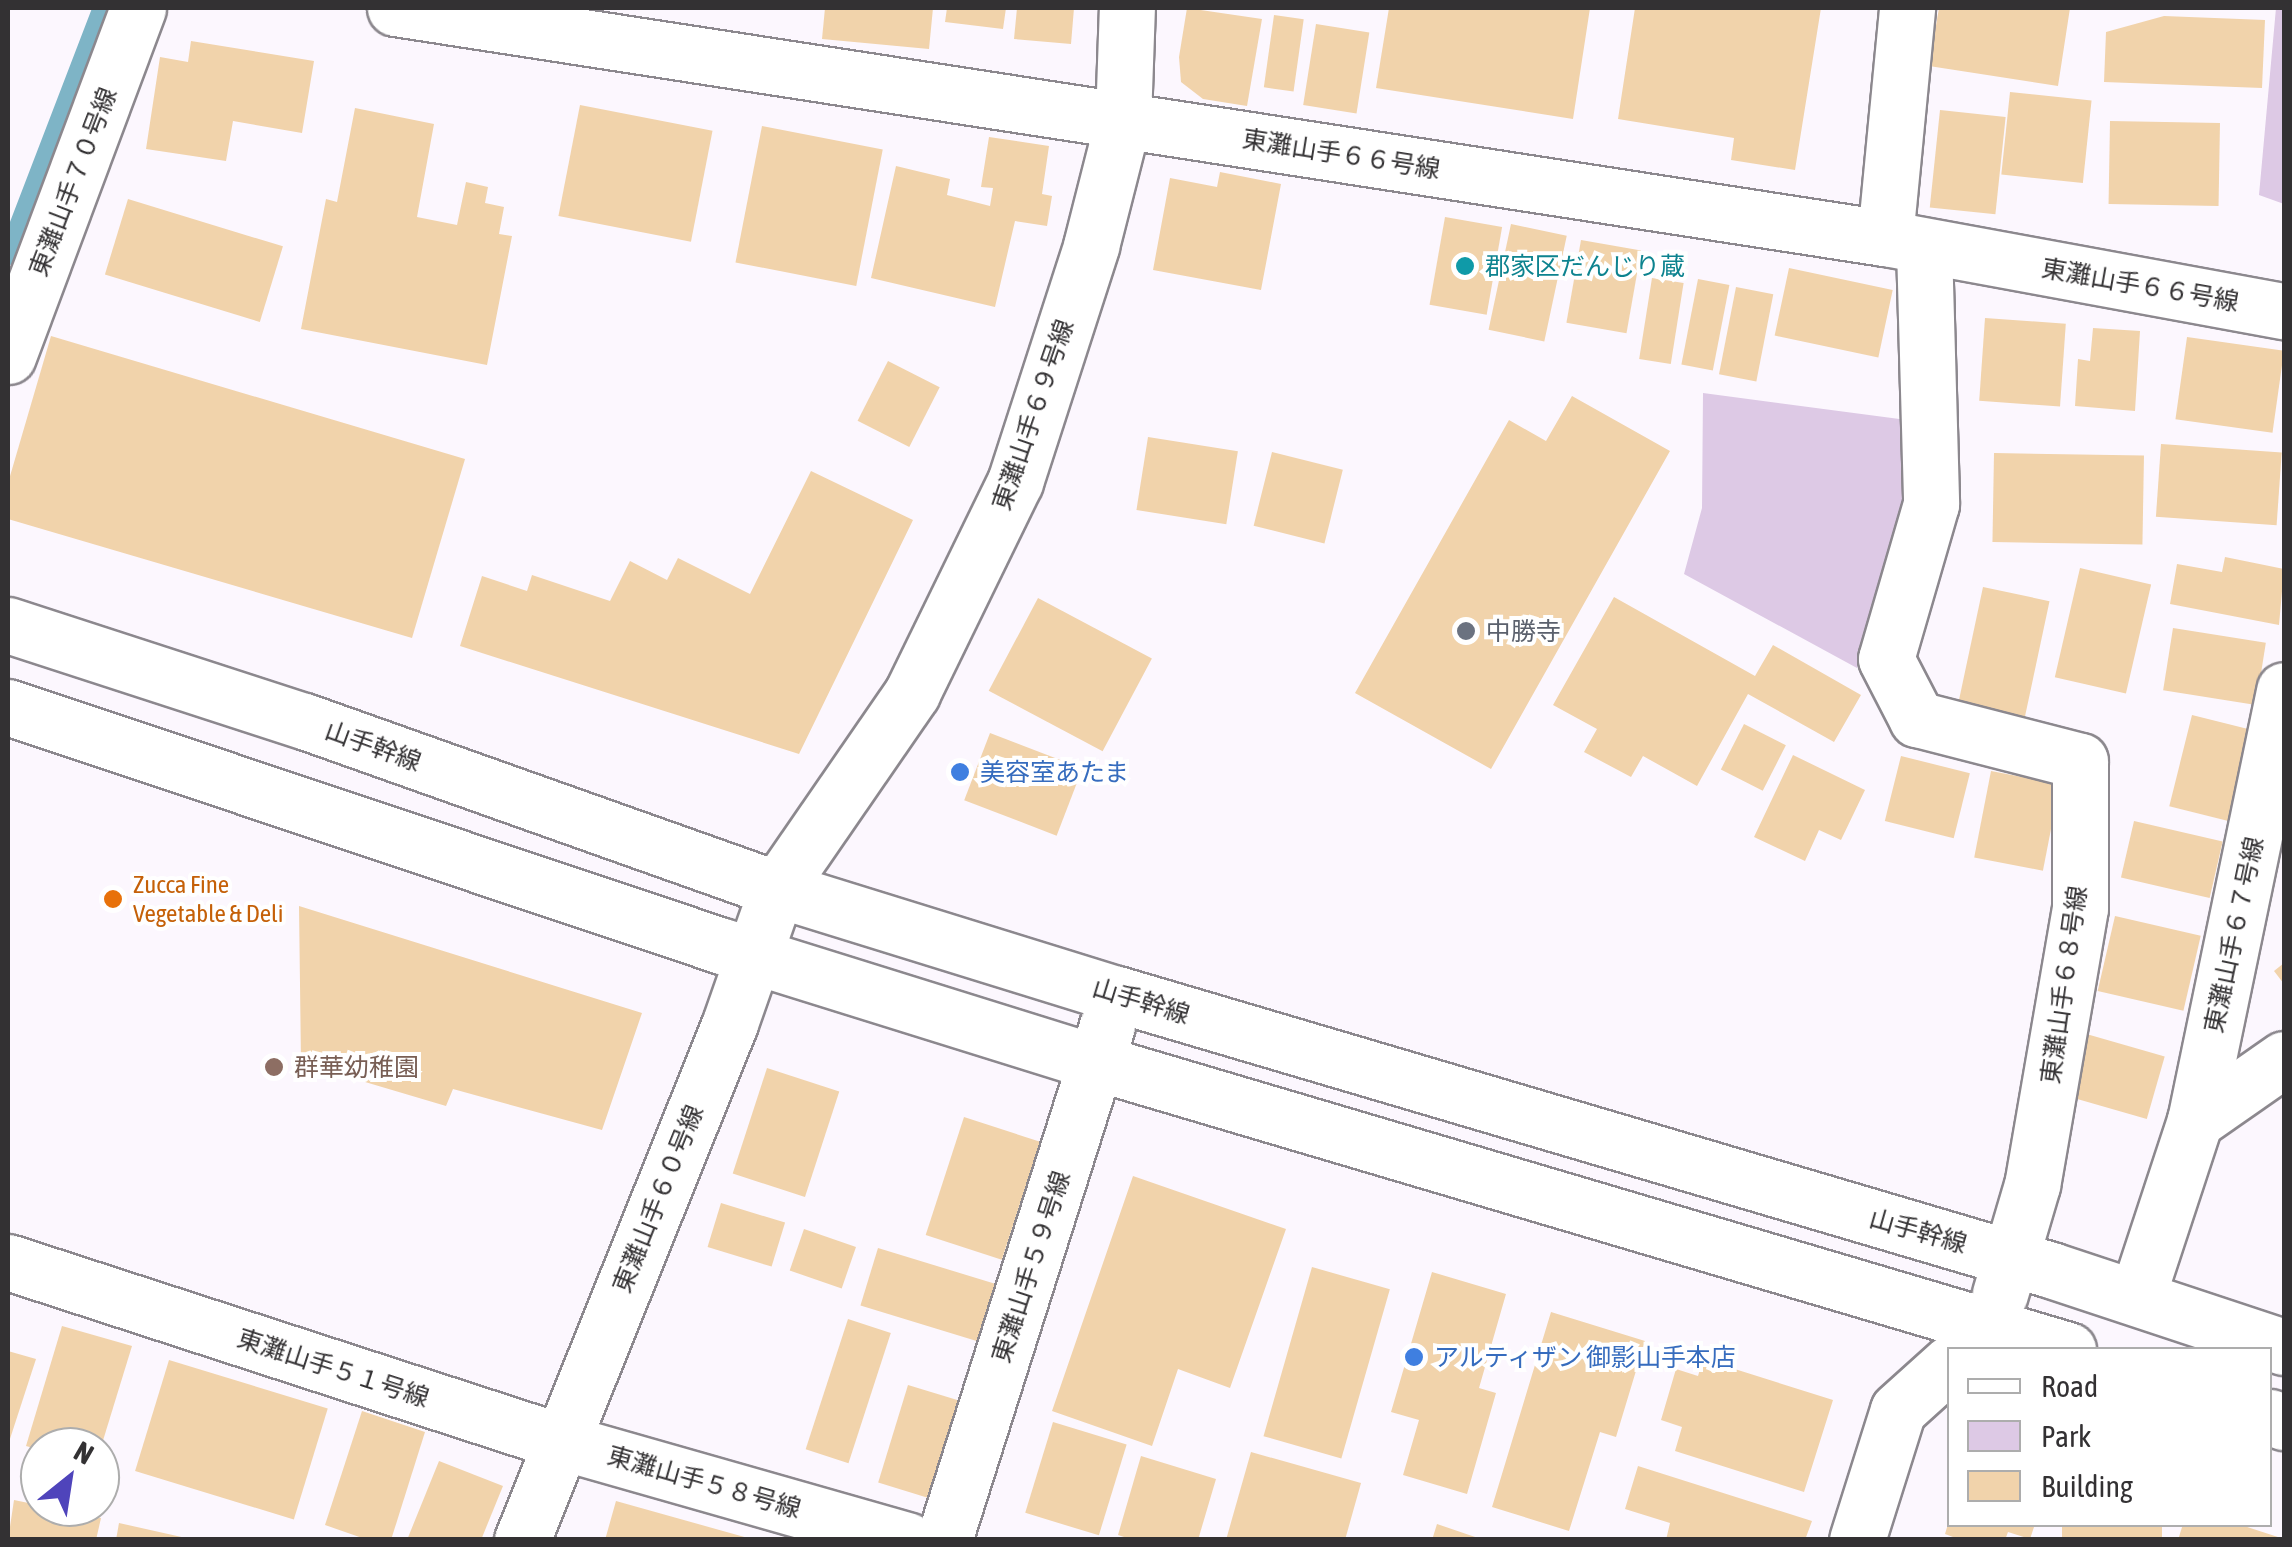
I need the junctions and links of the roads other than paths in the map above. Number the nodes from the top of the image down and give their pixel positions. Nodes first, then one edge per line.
1 (138, 8) edge
2 (395, 8) edge
3 (1127, 8) edge
4 (1908, 8) edge
5 (1123, 120) junction
6 (1905, 242) junction
7 (2284, 311) edge
8 (8, 356) edge
9 (8, 626) edge
10 (2284, 690) edge
11 (13, 724) edge
12 (778, 889) junction
13 (754, 956) junction
14 (1116, 994) junction
15 (2284, 1058) edge
16 (1096, 1062) junction
17 (2195, 1121) junction
18 (2010, 1258) junction
19 (8, 1262) edge
20 (2137, 1297) junction
21 (1977, 1338) edge
22 (2045, 1347) edge
23 (2284, 1347) edge
24 (1947, 1366) edge
25 (559, 1441) junction
26 (522, 1540) edge
27 (908, 1540) edge
28 (944, 1540) edge
29 (1856, 1540) edge

1 - 8 street, 東灘山手７０号線
2 - 5 street, 東灘山手６６号線
3 - 5 street, 東灘山手６９号線
4 - 6 street
5 - 6 street, 東灘山手６６号線
5 - 12 street, 東灘山手６９号線
6 - 7 street, 東灘山手６６号線
6 - 18 street, 東灘山手６８号線
9 - 12 street, 山手幹線
10 - 17 street, 東灘山手６７号線
11 - 13 street
12 - 13 street, 東灘山手６９号線
12 - 14 street, 山手幹線
13 - 16 street
13 - 25 street, 東灘山手６０号線
14 - 16 street, 東灘山手５９号線
14 - 18 street, 山手幹線
15 - 17 street
16 - 21 street
16 - 28 street, 東灘山手５９号線
17 - 20 street, 東灘山手６７号線
18 - 20 street, 山手幹線
18 - 21 street
19 - 25 street, 東灘山手５１号線
20 - 23 street, 山手幹線
21 - 22 street
24 - 29 street
25 - 26 street
25 - 27 street, 東灘山手５８号線

